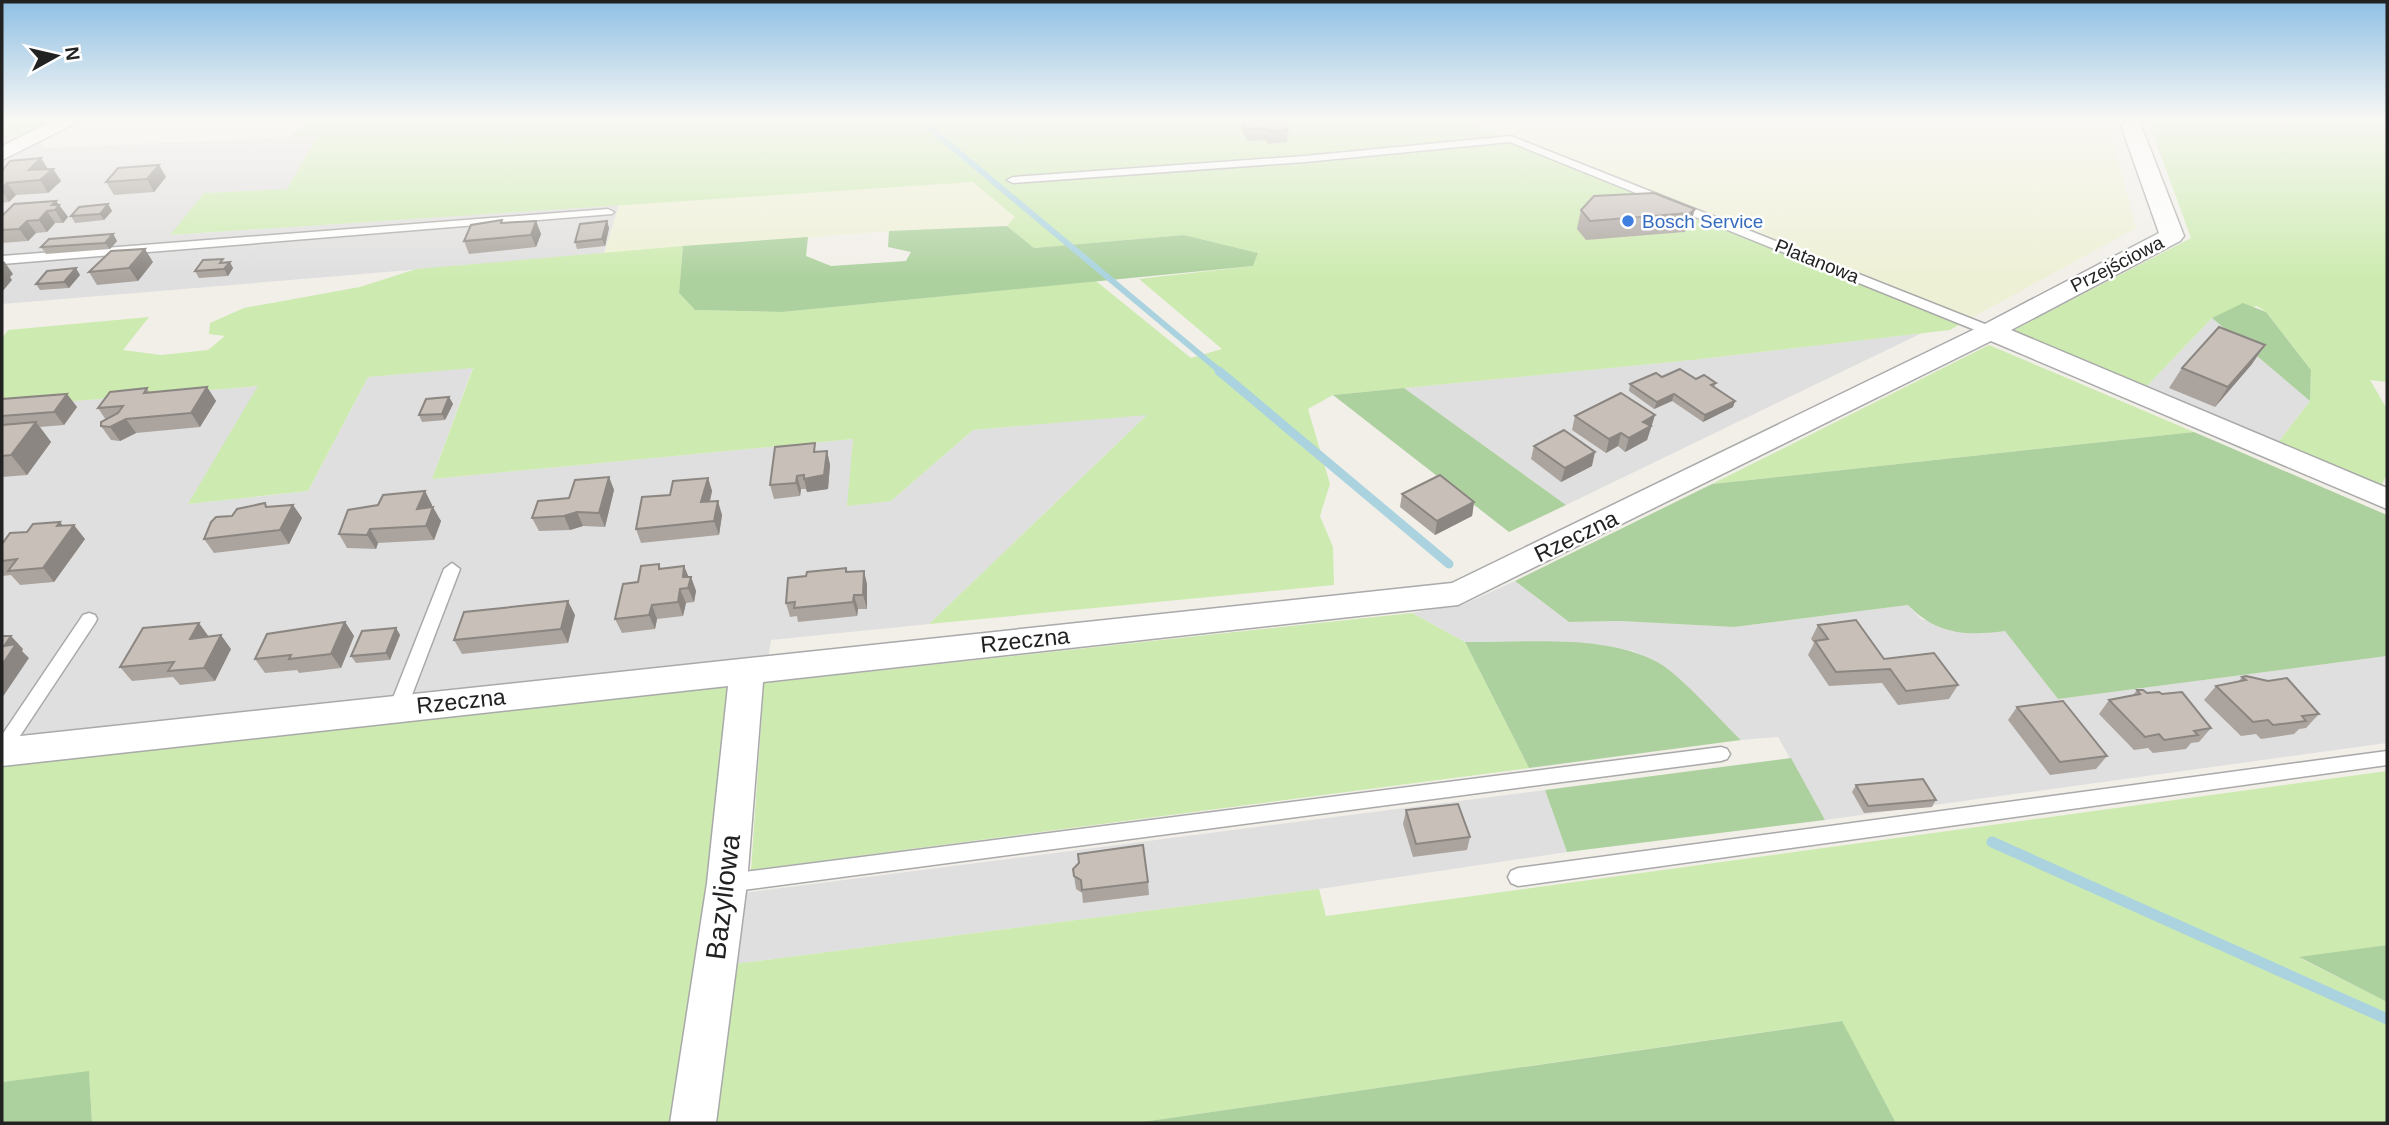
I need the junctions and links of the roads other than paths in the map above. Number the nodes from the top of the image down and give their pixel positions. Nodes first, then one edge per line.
1 (1117, 172) edge
2 (1595, 172) edge
3 (2148, 172) edge
4 (1013, 180) dead end
5 (608, 212) dead end
6 (2, 260) edge
7 (1990, 331) junction
8 (2387, 499) edge
9 (452, 569) dead end
10 (89, 619) dead end
11 (747, 670) junction
12 (398, 708) junction
13 (2, 751) edge
14 (1721, 754) dead end
15 (2387, 758) edge
16 (1518, 877) dead end
17 (727, 883) junction
18 (692, 1123) edge

1 - 4 lane, Platanowa
2 - 7 lane, Platanowa
3 - 7 street, Przejściowa
5 - 6 lane
7 - 8 street, Platanowa
7 - 11 street, Rzeczna
9 - 12 lane
10 - 13 lane
11 - 12 street, Rzeczna
11 - 17 street, Bazyliowa
12 - 13 street, Rzeczna
14 - 17 lane
15 - 16 lane
17 - 18 street, Bazyliowa

